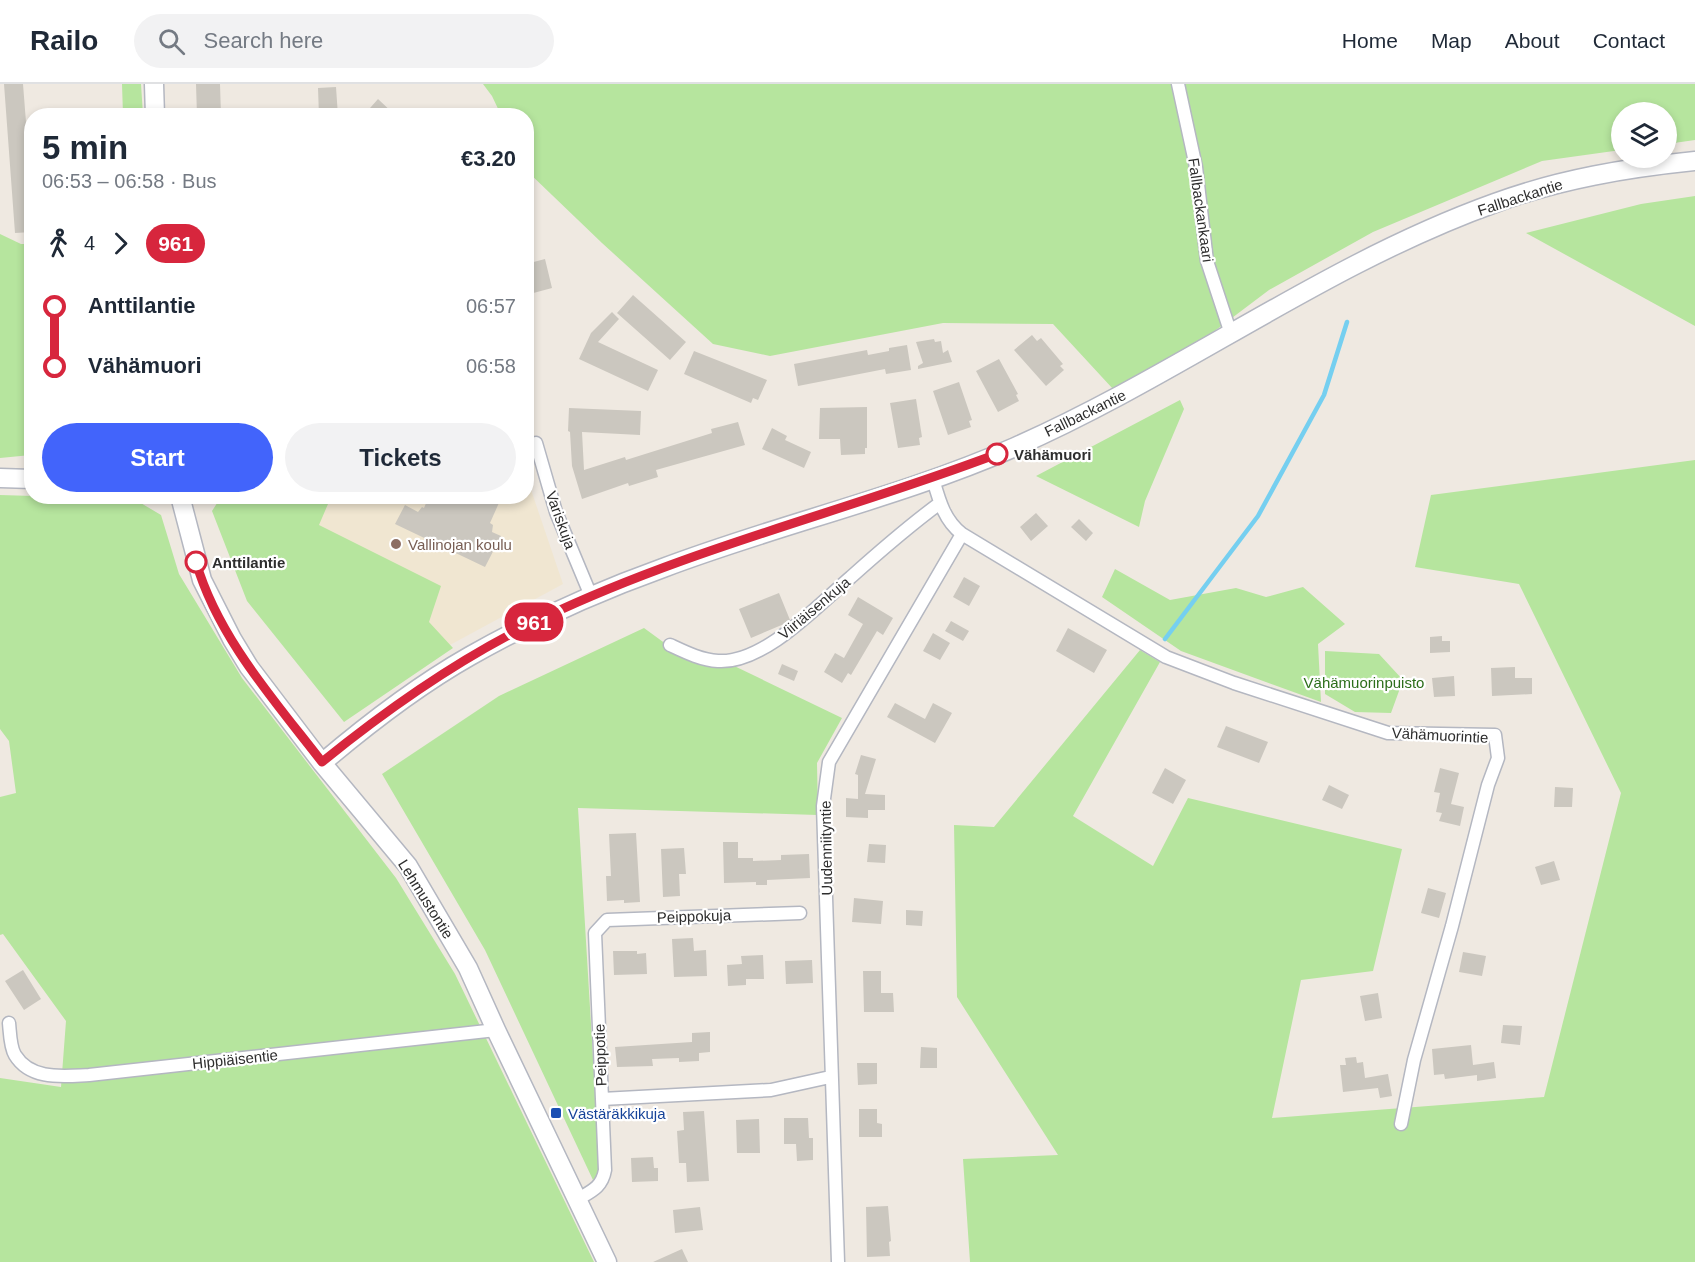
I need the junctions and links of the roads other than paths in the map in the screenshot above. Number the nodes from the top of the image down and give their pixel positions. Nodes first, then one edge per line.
1 (154, 84) edge
2 (1178, 84) edge
3 (155, 108) edge
4 (1695, 161) edge
5 (1231, 334) junction
6 (536, 442) dead end
7 (0, 478) edge
8 (24, 479) edge
9 (933, 479) junction
10 (940, 503) junction
11 (182, 504) edge
12 (962, 534) junction
13 (591, 596) junction
14 (670, 645) dead end
15 (322, 762) junction
16 (800, 913) dead end
17 (595, 933) joint
18 (9, 1023) dead end
19 (496, 1030) junction
20 (830, 1077) junction
21 (602, 1099) junction
22 (1401, 1124) dead end
23 (578, 1199) junction
24 (607, 1262) edge
25 (838, 1262) edge

1 - 3 street
2 - 5 street, Fallbackankaari
4 - 5 street, Fallbackantie
5 - 9 street, Fallbackantie
6 - 13 street, Variskuja
7 - 8 street
9 - 10 street
9 - 13 street, Fallbackantie
10 - 12 street
10 - 14 street, Viiriäisenkuja
11 - 15 street, Lehmustontie
12 - 20 street, Uudenniityntie
12 - 22 street, Vähämuorintie
13 - 15 street, Fallbackantie
15 - 19 street, Lehmustontie
16 - 17 street, Peippokuja
17 - 21 street, Peippotie
18 - 19 street, Hippiäisentie
19 - 23 street, Lehmustontie
20 - 21 street
20 - 25 street, Uudenniityntie
21 - 23 street, Peippotie
23 - 24 street, Lehmustontie

